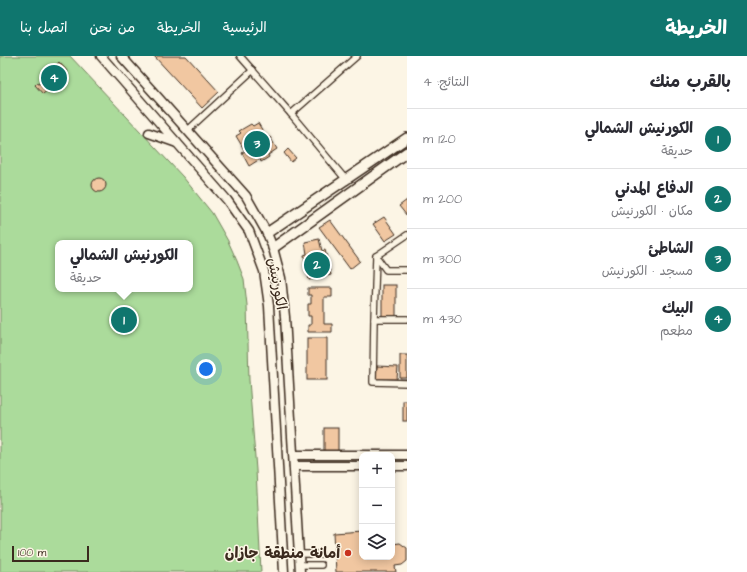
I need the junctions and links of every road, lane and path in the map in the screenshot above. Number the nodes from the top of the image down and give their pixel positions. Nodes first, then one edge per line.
1 (101, 56) edge
2 (121, 56) edge
3 (240, 56) edge
4 (357, 56) edge
5 (253, 70) junction
6 (291, 114) junction
7 (188, 130) junction
8 (149, 133) dead end
9 (407, 138) edge
10 (178, 143) junction
11 (407, 152) edge
12 (346, 181) junction
13 (267, 233) junction
14 (407, 235) edge
15 (272, 248) junction
16 (376, 256) junction
17 (407, 270) edge
18 (374, 319) junction
19 (407, 319) edge
20 (407, 383) edge
21 (294, 455) junction
22 (407, 455) edge
23 (294, 466) junction
24 (359, 466) edge
25 (395, 466) edge
26 (407, 466) edge
27 (299, 554) junction
28 (320, 554) dead end
29 (321, 565) dead end
30 (300, 568) edge
31 (284, 572) edge

1 - 10 main road, الكورنيش
2 - 7 main road, الكورنيش
3 - 5 street
4 - 6 street
5 - 6 street
5 - 7 street
6 - 12 street
7 - 13 main road, الكورنيش
8 - 10 main road
9 - 12 main road
10 - 31 main road, الكورنيش
11 - 15 main road
12 - 13 main road
13 - 15 main road, الكورنيش
14 - 16 street
15 - 21 main road, الكورنيش
16 - 17 street
16 - 18 street
18 - 19 street
18 - 20 street
21 - 22 main road
21 - 23 main road, الكورنيش
23 - 24 main road
23 - 27 main road, الكورنيش
25 - 26 main road
27 - 28 street
27 - 30 main road, الكورنيش
29 - 30 street

